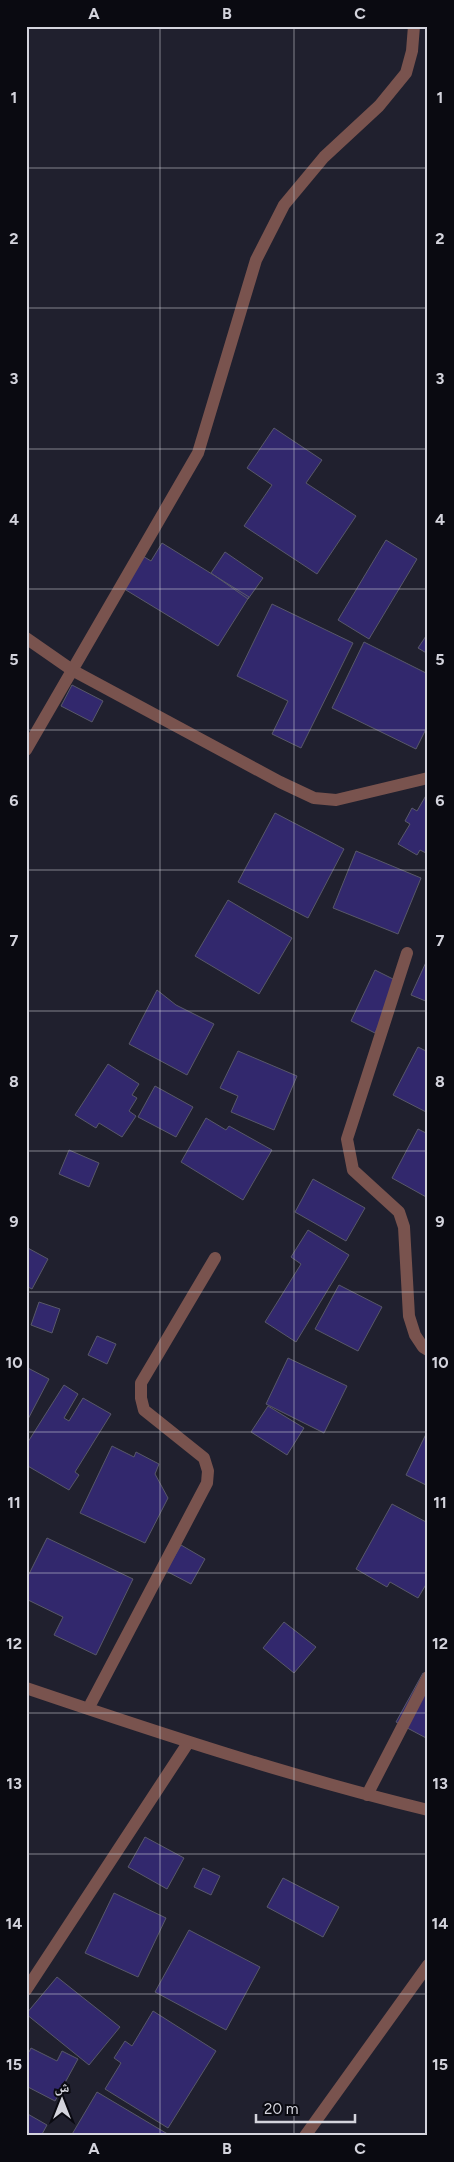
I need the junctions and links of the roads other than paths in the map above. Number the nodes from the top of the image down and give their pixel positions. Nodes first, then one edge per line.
1 (414, 26) edge
2 (26, 638) edge
3 (72, 670) junction
4 (26, 750) edge
5 (428, 778) edge
6 (407, 953) dead end
7 (215, 1258) dead end
8 (428, 1350) edge
9 (428, 1677) edge
10 (26, 1688) edge
11 (88, 1709) junction
12 (188, 1743) junction
13 (367, 1795) junction
14 (428, 1810) edge
15 (428, 1965) edge
16 (26, 1990) edge
17 (305, 2136) edge

1 - 3 street
2 - 3 street
3 - 4 street
3 - 5 street
6 - 8 street
7 - 11 street
9 - 13 street
10 - 11 street
11 - 12 street
12 - 13 street
12 - 16 street
13 - 14 street
15 - 17 street

